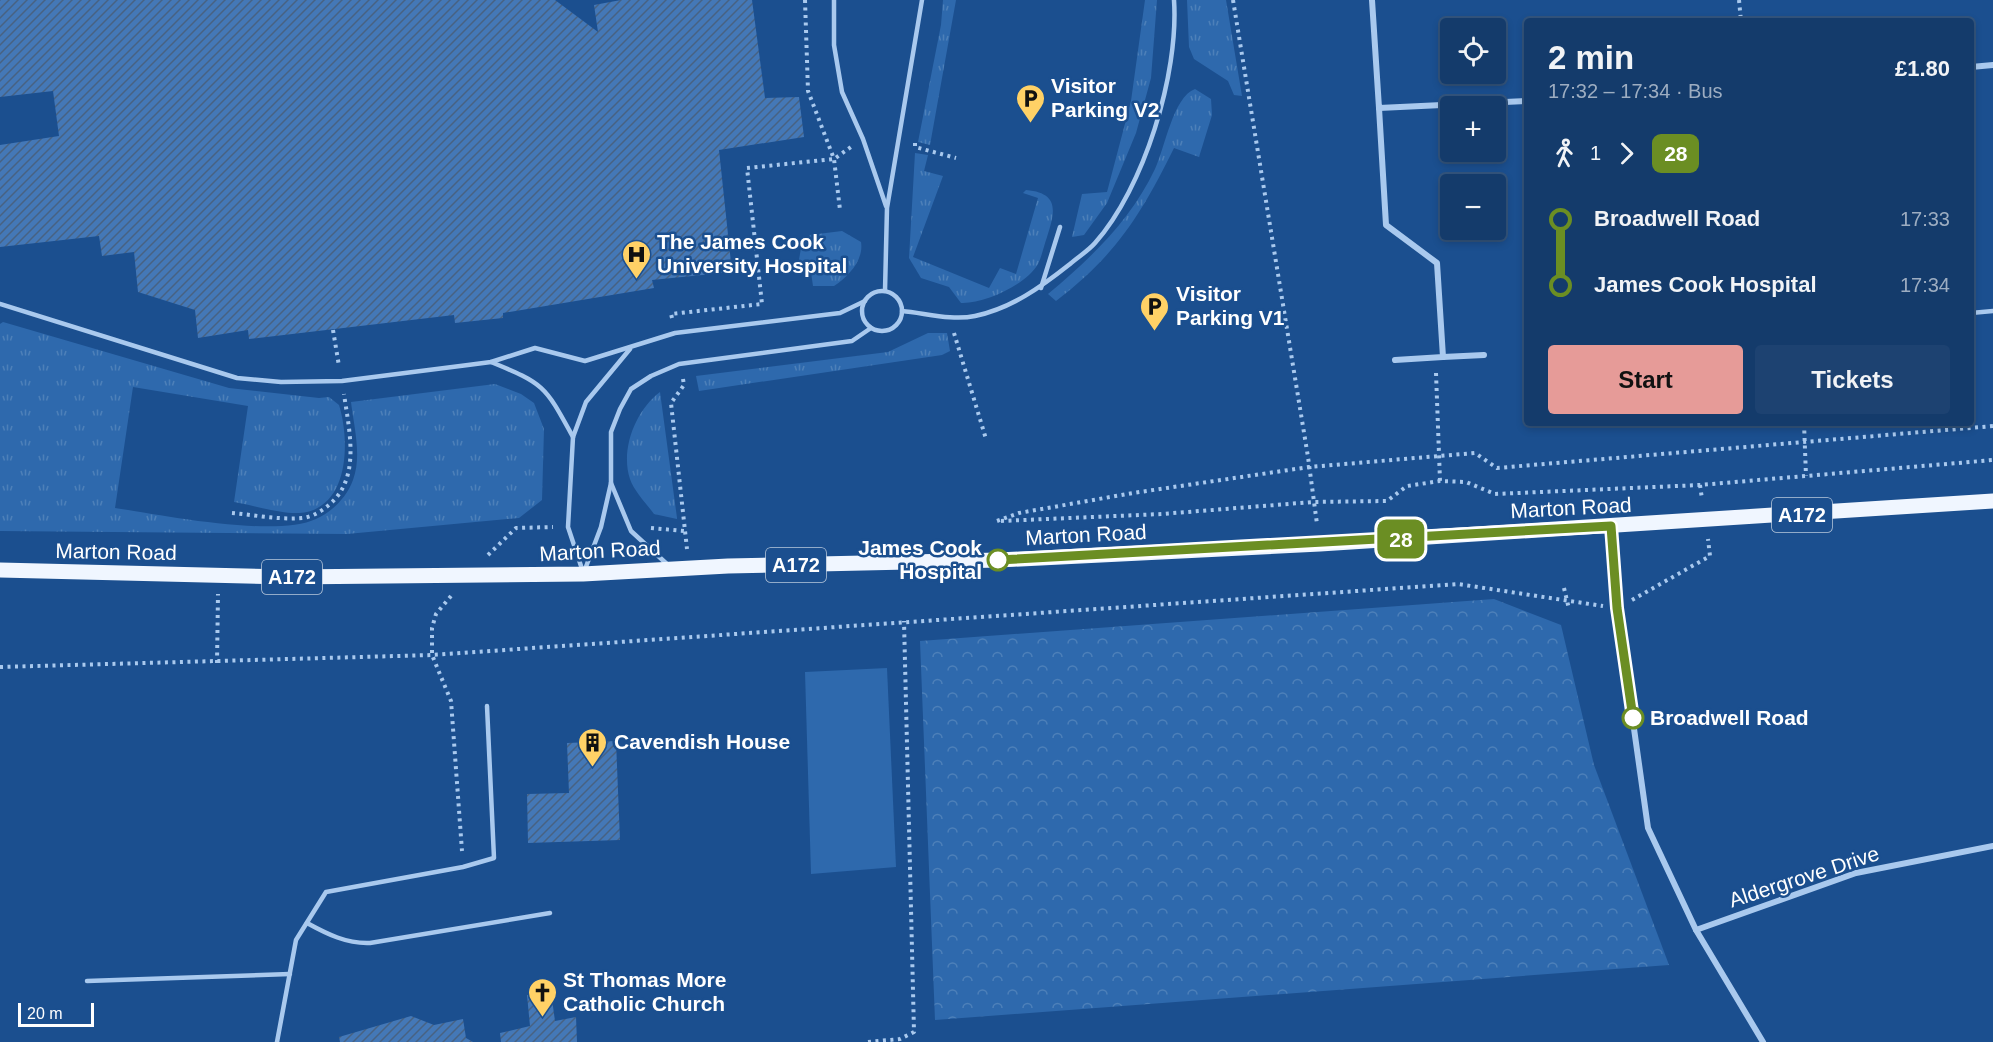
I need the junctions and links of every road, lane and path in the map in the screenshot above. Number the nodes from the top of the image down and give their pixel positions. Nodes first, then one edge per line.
1 (805, 0) edge
2 (834, 0) edge
3 (922, 0) edge
4 (1174, 0) edge
5 (1233, 0) edge
6 (1372, 0) edge
7 (1739, 0) edge
8 (1741, 18) edge
9 (1993, 65) edge
10 (1974, 67) edge
11 (1524, 101) edge
12 (1379, 108) junction
13 (834, 159) junction
14 (887, 208) junction
15 (840, 210) dead end
16 (1060, 227) dead end
17 (1041, 288) junction
18 (885, 291) junction
19 (865, 301) junction
20 (0, 304) edge
21 (902, 311) junction
22 (1993, 311) edge
23 (1974, 313) edge
24 (951, 317) junction
25 (871, 328) junction
26 (333, 330) dead end
27 (675, 333) junction
28 (632, 346) junction
29 (1484, 355) dead end
30 (1439, 357) junction
31 (1395, 360) dead end
32 (491, 362) junction
33 (680, 364) junction
34 (342, 381) junction
35 (1804, 426) edge
36 (1993, 426) edge
37 (573, 437) junction
38 (986, 439) dead end
39 (1805, 440) junction
40 (1441, 458) junction
41 (1993, 460) edge
42 (1309, 467) junction
43 (1806, 476) junction
44 (1440, 481) junction
45 (611, 483) junction
46 (1993, 501) edge
47 (1314, 502) junction
48 (232, 513) dead end
49 (629, 526) junction
50 (1611, 526) junction
51 (568, 527) junction
52 (684, 531) junction
53 (1320, 544) junction
54 (1710, 556) dead end
55 (689, 567) junction
56 (671, 568) junction
57 (0, 570) edge
58 (584, 574) junction
59 (218, 576) junction
60 (467, 577) junction
61 (1564, 588) dead end
62 (1567, 600) junction
63 (1617, 608) junction
64 (1569, 609) dead end
65 (904, 621) junction
66 (432, 655) junction
67 (217, 663) junction
68 (0, 667) edge
69 (486, 706) dead end
70 (1993, 846) edge
71 (463, 867) junction
72 (550, 913) dead end
73 (307, 923) junction
74 (1696, 930) junction
75 (290, 974) junction
76 (87, 981) dead end
77 (277, 1042) edge
78 (868, 1042) edge
79 (1763, 1042) edge

1 - 13 path
2 - 14 lane
3 - 14 lane
4 - 17 lane
5 - 42 path
6 - 12 street
7 - 8 path
9 - 10 street
11 - 12 street
12 - 30 street
13 - 15 path
13 - 27 path
14 - 18 lane
16 - 17 lane
17 - 24 lane
18 - 19 lane
18 - 21 lane
19 - 25 lane
19 - 27 lane
20 - 34 lane
21 - 24 lane
21 - 25 lane
22 - 23 lane
24 - 38 path
25 - 33 lane
26 - 34 path
27 - 28 lane
28 - 32 lane
28 - 37 lane
29 - 30 street
30 - 31 street
30 - 40 path
32 - 34 lane
32 - 37 lane
33 - 45 lane
33 - 52 path
34 - 48 path
35 - 39 path
36 - 39 path
37 - 51 lane
39 - 40 path
39 - 43 path
40 - 42 path
40 - 44 path
41 - 43 path
42 - 47 path
42 - 47 path
43 - 44 path
44 - 47 path
45 - 49 lane
45 - 58 lane
46 - 50 main road, Marton Road / A172
47 - 53 path
49 - 52 path
49 - 56 lane
50 - 53 main road, Marton Road / A172
50 - 63 street
51 - 58 lane
51 - 60 path
52 - 55 path
53 - 55 main road, Marton Road / A172
54 - 63 path
55 - 56 main road, Marton Road / A172
56 - 58 main road, Marton Road / A172
57 - 59 main road, Marton Road / A172
58 - 60 main road, Marton Road / A172
59 - 60 main road, Marton Road / A172
59 - 67 path
60 - 66 path
61 - 62 path
62 - 63 path
62 - 64 path
62 - 65 path
63 - 74 street
65 - 66 path
65 - 78 path
66 - 67 path
66 - 71 path
67 - 68 path
69 - 71 lane
70 - 74 street, Aldergrove Drive
71 - 73 lane
72 - 73 lane
73 - 75 lane
74 - 79 street
75 - 76 lane
75 - 77 lane

